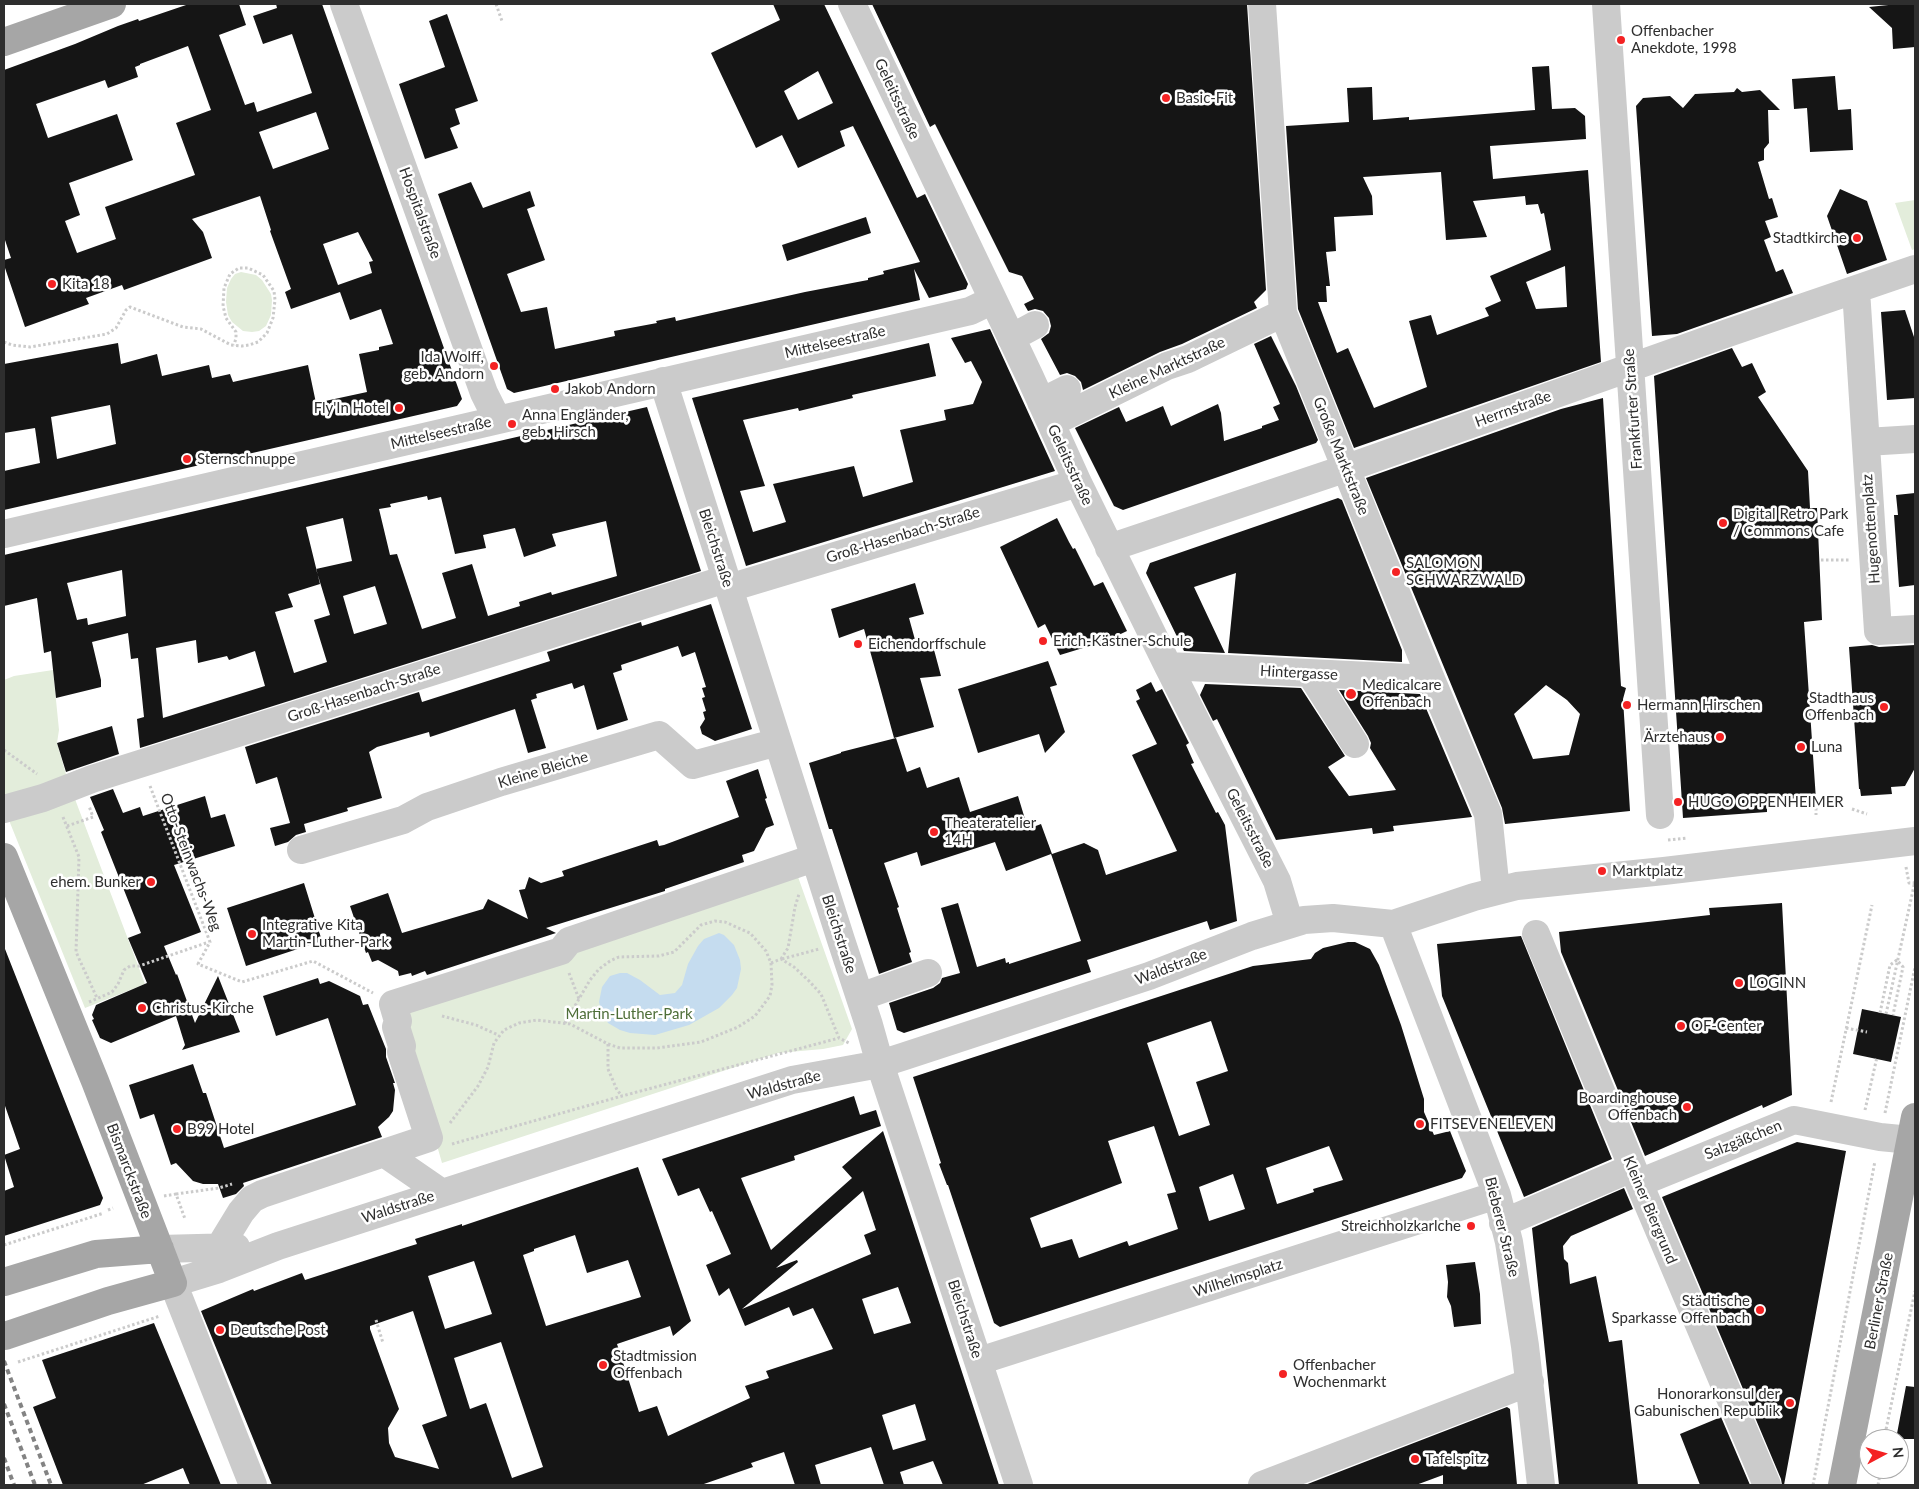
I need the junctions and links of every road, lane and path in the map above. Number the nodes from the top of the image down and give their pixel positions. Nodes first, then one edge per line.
1 (112, 4) edge
2 (344, 4) edge
3 (496, 4) edge
4 (852, 4) edge
5 (1262, 4) edge
6 (1606, 4) edge
7 (502, 22) dead end
8 (4, 42) edge
9 (1915, 269) edge
10 (1856, 290) junction
11 (993, 300) junction
12 (1283, 312) junction
13 (1035, 325) dead end
14 (1011, 338) junction
15 (4, 342) edge
16 (234, 345) junction
17 (1630, 367) junction
18 (663, 381) junction
19 (1067, 389) dead end
20 (1046, 413) junction
21 (501, 419) junction
22 (1915, 439) edge
23 (1866, 442) junction
24 (1347, 468) junction
25 (1078, 483) junction
26 (4, 534) edge
27 (1109, 548) junction
28 (727, 583) junction
29 (1915, 614) edge
30 (1877, 616) junction
31 (1915, 629) edge
32 (1168, 666) junction
33 (1310, 673) junction
34 (1431, 679) junction
35 (778, 742) junction
36 (1355, 744) dead end
37 (4, 750) edge
38 (142, 764) junction
39 (42, 778) dead end
40 (79, 795) junction
41 (1816, 808) dead end
42 (4, 809) edge
43 (1852, 809) dead end
44 (1867, 814) dead end
45 (1816, 815) dead end
46 (63, 817) dead end
47 (67, 826) junction
48 (1661, 828) joint
49 (1687, 838) dead end
50 (1915, 841) edge
51 (301, 850) dead end
52 (4, 857) edge
53 (814, 858) junction
54 (1899, 868) dead end
55 (1915, 882) edge
56 (802, 890) dead end
57 (1496, 891) junction
58 (1872, 904) dead end
59 (1290, 924) junction
60 (1393, 924) junction
61 (1536, 934) dead end
62 (210, 942) junction
63 (826, 946) dead end
64 (781, 959) junction
65 (1897, 960) junction
66 (771, 964) junction
67 (1915, 967) edge
68 (928, 973) dead end
69 (860, 997) junction
70 (98, 998) junction
71 (393, 1004) junction
72 (66, 1011) junction
73 (1880, 1013) dead end
74 (1886, 1014) dead end
75 (437, 1015) dead end
76 (1893, 1015) dead end
77 (565, 1023) junction
78 (1846, 1028) junction
79 (1867, 1032) dead end
80 (498, 1035) junction
81 (839, 1038) junction
82 (608, 1044) junction
83 (850, 1044) dead end
84 (1876, 1057) dead end
85 (880, 1064) junction
86 (622, 1096) junction
87 (1866, 1105) dead end
88 (1826, 1126) junction
89 (1913, 1128) edge
90 (1880, 1136) junction
91 (429, 1138) junction
92 (384, 1153) junction
93 (1635, 1176) junction
94 (219, 1188) dead end
95 (442, 1193) junction
96 (176, 1194) junction
97 (1497, 1195) junction
98 (160, 1197) dead end
99 (113, 1208) dead end
100 (108, 1210) dead end
101 (104, 1213) dead end
102 (185, 1219) dead end
103 (1503, 1223) junction
104 (4, 1245) edge
105 (278, 1246) junction
106 (219, 1248) junction
107 (160, 1249) junction
108 (4, 1282) edge
109 (173, 1282) junction
110 (1915, 1292) edge
111 (184, 1311) junction
112 (376, 1320) dead end
113 (5, 1336) dead end
114 (383, 1342) dead end
115 (979, 1361) junction
116 (18, 1362) dead end
117 (1530, 1382) junction
118 (1886, 1429) edge
119 (253, 1485) edge
120 (1019, 1485) edge
121 (1262, 1485) edge
122 (1541, 1485) edge
123 (1766, 1485) edge
124 (1813, 1485) edge
125 (1842, 1485) edge

1 - 8 main road
2 - 21 street, Hospitalstraße
3 - 7 path
4 - 11 street, Geleitsstraße
5 - 12 street, Große Marktstraße
6 - 17 street, Frankfurter Straße
9 - 10 street, Herrnstraße
10 - 17 street, Herrnstraße
10 - 23 street, Hugenottenplatz
11 - 14 street, Geleitsstraße
11 - 18 street, Mittelseestraße
12 - 20 street, Kleine Marktstraße
12 - 24 street, Große Marktstraße
13 - 14 street
14 - 20 street, Geleitsstraße
15 - 16 path
16 - 16 path
17 - 24 street, Herrnstraße
17 - 48 street, Frankfurter Straße
18 - 21 street, Mittelseestraße
18 - 28 street, Bleichstraße
19 - 20 street
20 - 25 street, Geleitsstraße
21 - 26 street, Mittelseestraße
22 - 23 street
23 - 30 street, Hugenottenplatz
24 - 27 street, Herrnstraße
24 - 34 street, Große Marktstraße
25 - 27 street, Geleitsstraße
25 - 28 street, Groß-Hasenbach-Straße
27 - 32 street, Geleitsstraße
28 - 35 street, Bleichstraße
28 - 38 street, Groß-Hasenbach-Straße
29 - 30 street
30 - 31 street, Hugenottenplatz
32 - 33 street, Hintergasse
32 - 59 street, Geleitsstraße
33 - 34 street, Hintergasse
33 - 36 street
34 - 57 street, Große Marktstraße
35 - 51 street, Kleine Bleiche
35 - 53 street, Bleichstraße
37 - 39 path
38 - 40 street, Groß-Hasenbach-Straße
38 - 62 path, Otto-Steinwachs-Weg
40 - 42 street, Groß-Hasenbach-Straße
40 - 47 path
41 - 45 path
43 - 44 path
46 - 47 path
47 - 70 path
48 - 49 path
50 - 57 street
52 - 72 main road, Bismarckstraße
53 - 69 street, Bleichstraße
53 - 71 street
54 - 55 path
55 - 65 path
56 - 64 path
57 - 60 street
58 - 78 path
59 - 60 street
59 - 85 street, Waldstraße
60 - 97 street, Bieberer Straße
61 - 93 street, Kleiner Biergrund
62 - 70 path
62 - 71 path, Otto-Steinwachs-Weg
63 - 64 path
64 - 66 path
64 - 81 path
65 - 73 path
65 - 74 path
65 - 76 path
66 - 77 path
66 - 82 path
67 - 90 path
68 - 69 street
69 - 85 street, Bleichstraße
70 - 72 path
71 - 91 street
72 - 107 main road, Bismarckstraße
75 - 80 path
77 - 80 path
77 - 82 path
78 - 79 path
78 - 88 path
80 - 91 path
81 - 83 path
81 - 86 path
82 - 86 path
84 - 87 path
85 - 95 street, Waldstraße
85 - 115 street, Bleichstraße
86 - 91 path
88 - 90 street, Salzgäßchen
88 - 93 street, Salzgäßchen
89 - 90 street, Salzgäßchen
89 - 125 main road, Berliner Straße
90 - 124 path
91 - 92 street
92 - 95 street
92 - 106 street
93 - 103 street, Salzgäßchen
93 - 123 street, Kleiner Biergrund
94 - 96 path
95 - 105 street, Waldstraße
96 - 98 path
96 - 102 path
97 - 103 street, Bieberer Straße
97 - 115 street, Wilhelmsplatz
99 - 100 path
101 - 104 path
103 - 117 street, Bieberer Straße
105 - 106 street, Waldstraße
105 - 109 street, Waldstraße
106 - 107 street, Waldstraße
107 - 108 main road, Waldstraße
107 - 109 main road, Bismarckstraße
109 - 111 street, Bismarckstraße
109 - 113 main road, Waldstraße
110 - 118 path
111 - 116 path
111 - 119 street, Bismarckstraße
112 - 114 path
115 - 120 street, Bleichstraße
117 - 121 street
117 - 122 street, Bieberer Straße

